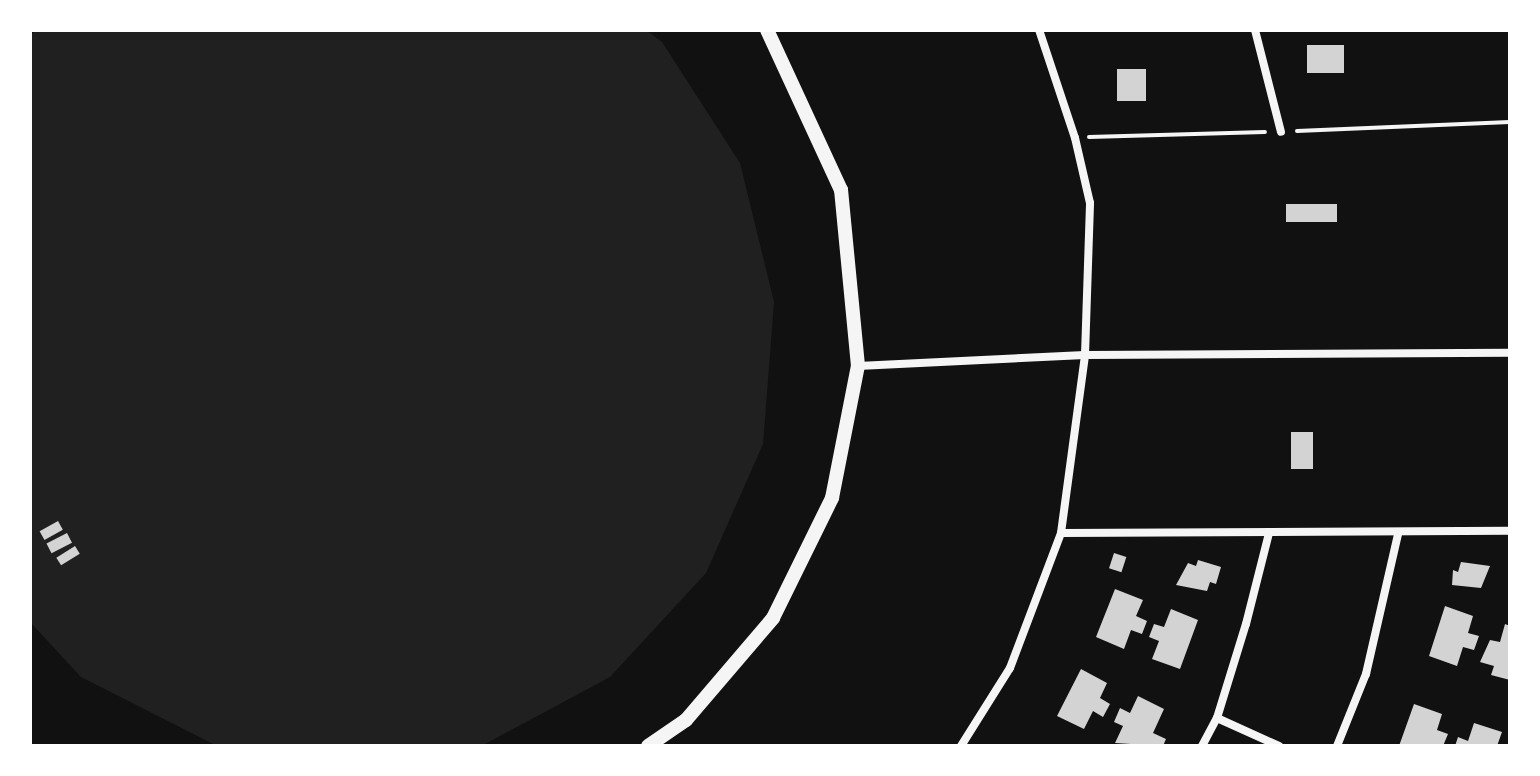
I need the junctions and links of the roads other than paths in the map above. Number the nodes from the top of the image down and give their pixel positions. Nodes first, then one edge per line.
1 (767, 30) edge
2 (1039, 30) edge
3 (1255, 30) edge
4 (1281, 132) dead end
5 (1510, 353) edge
6 (1085, 355) junction
7 (858, 366) junction
8 (1510, 531) edge
9 (1061, 533) junction
10 (1269, 533) junction
11 (1398, 534) junction
12 (1217, 718) junction
13 (648, 746) edge
14 (961, 746) edge
15 (1202, 746) edge
16 (1279, 746) edge
17 (1337, 746) edge

1 - 7 street
2 - 6 street
3 - 4 street
5 - 6 street
6 - 7 street
6 - 9 street
7 - 13 street
8 - 11 street
9 - 10 street
9 - 14 street
10 - 11 street
10 - 12 street
11 - 17 street
12 - 15 street
12 - 16 street

